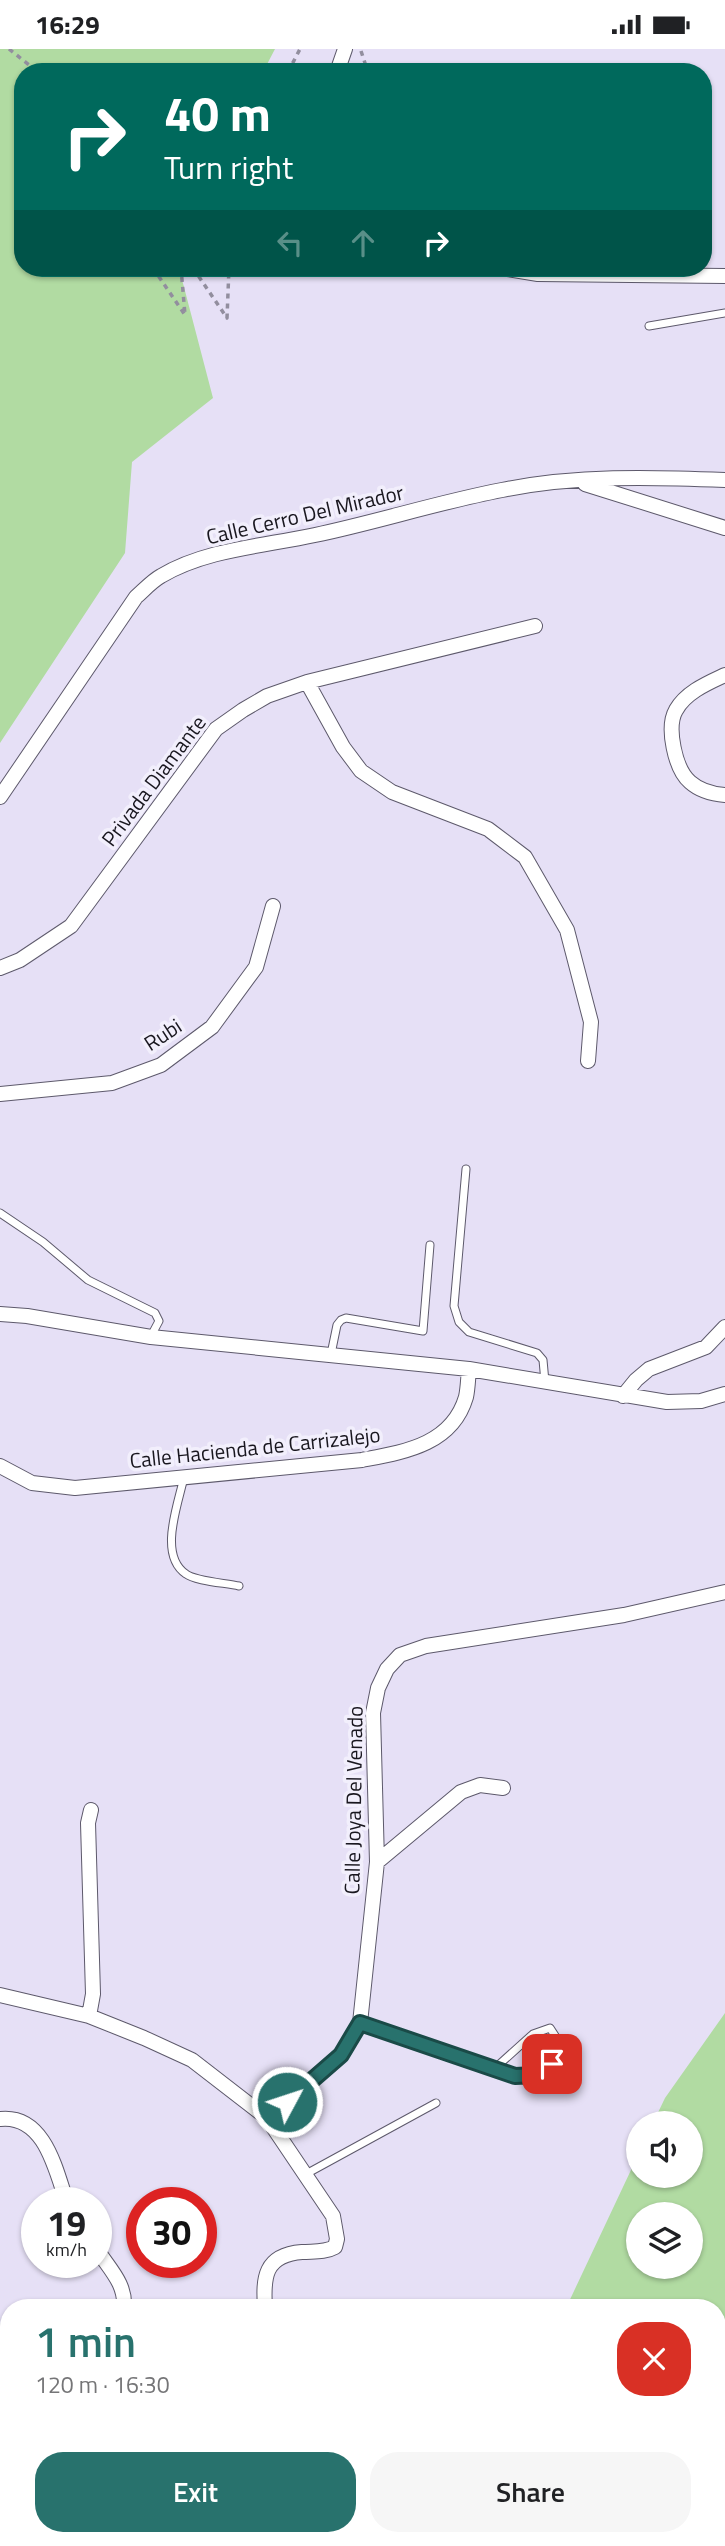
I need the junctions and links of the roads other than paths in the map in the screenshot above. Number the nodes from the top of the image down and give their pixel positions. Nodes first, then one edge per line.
1 (725, 313) edge
2 (649, 325) dead end
3 (574, 480) junction
4 (725, 480) edge
5 (725, 529) edge
6 (536, 627) dead end
7 (725, 675) edge
8 (307, 682) junction
9 (725, 795) edge
10 (0, 797) edge
11 (273, 906) dead end
12 (0, 968) edge
13 (588, 1061) dead end
14 (0, 1094) edge
15 (466, 1169) dead end
16 (0, 1213) edge
17 (430, 1245) dead end
18 (0, 1314) edge
19 (725, 1327) edge
20 (151, 1337) junction
21 (331, 1354) junction
22 (469, 1369) junction
23 (545, 1383) junction
24 (725, 1394) edge
25 (623, 1396) junction
26 (0, 1467) edge
27 (184, 1477) junction
28 (239, 1586) dead end
29 (725, 1592) edge
30 (503, 1788) dead end
31 (91, 1810) dead end
32 (377, 1862) junction
33 (0, 1995) edge
34 (89, 2016) junction
35 (360, 2023) junction
36 (494, 2070) junction
37 (436, 2103) dead end
38 (0, 2119) edge
39 (267, 2119) junction
40 (306, 2174) junction
41 (61, 2187) edge
42 (112, 2271) edge
43 (125, 2299) edge
44 (264, 2299) edge

1 - 2 lane
3 - 4 street
3 - 5 street, Calle Cerro Del Mirador
3 - 10 street, Calle Cerro Del Mirador
6 - 8 street, Privada Diamante
7 - 9 street
8 - 12 street, Privada Diamante
8 - 13 street
11 - 14 street, Rubi
15 - 23 lane
16 - 20 lane
17 - 21 lane
18 - 20 street
19 - 25 street
20 - 21 street
21 - 22 street
22 - 23 street
22 - 27 street, Calle Hacienda de Carrizalejo
23 - 25 street
24 - 25 street
26 - 27 street, Calle Hacienda de Carrizalejo
27 - 28 lane
29 - 32 street, Calle Joya Del Venado
30 - 32 street
31 - 34 street
32 - 35 street, Calle Joya Del Venado
33 - 34 street
34 - 39 street
35 - 36 lane
35 - 39 street, Calle Joya Del Venado
36 - 36 lane
37 - 40 lane
38 - 41 street
39 - 40 street
40 - 44 street
42 - 43 street

